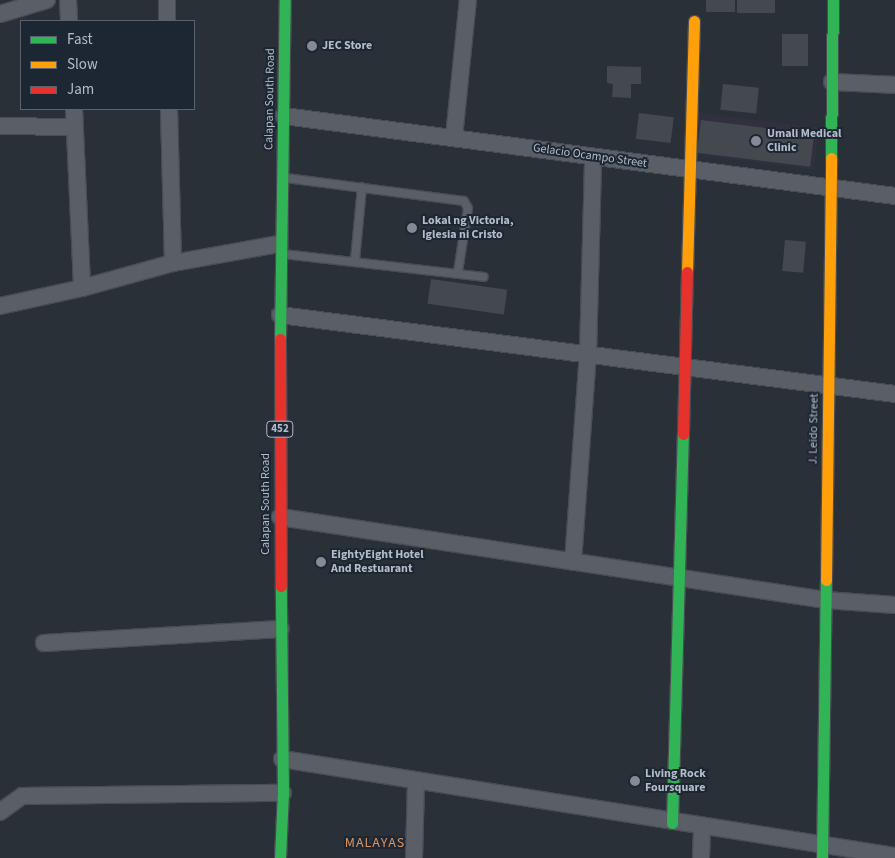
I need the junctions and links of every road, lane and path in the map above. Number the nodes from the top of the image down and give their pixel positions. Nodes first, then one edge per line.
1 (47, 0) edge
2 (68, 0) edge
3 (167, 0) edge
4 (285, 0) edge
5 (468, 0) edge
6 (833, 0) edge
7 (0, 14) edge
8 (69, 20) edge
9 (167, 20) edge
10 (694, 21) dead end
11 (832, 82) junction
12 (895, 85) edge
13 (74, 110) edge
14 (169, 110) edge
15 (284, 116) junction
16 (0, 126) edge
17 (75, 127) junction
18 (454, 137) junction
19 (593, 157) junction
20 (690, 170) junction
21 (282, 177) junction
22 (362, 188) junction
23 (830, 189) junction
24 (895, 196) edge
25 (279, 249) junction
26 (355, 260) junction
27 (173, 264) junction
28 (458, 272) junction
29 (484, 277) dead end
30 (82, 288) junction
31 (0, 306) edge
32 (280, 315) junction
33 (588, 354) junction
34 (686, 367) junction
35 (828, 385) junction
36 (895, 394) edge
37 (280, 517) junction
38 (573, 562) junction
39 (680, 578) junction
40 (825, 600) junction
41 (895, 605) edge
42 (281, 629) junction
43 (44, 643) dead end
44 (282, 759) junction
45 (416, 781) junction
46 (283, 793) junction
47 (0, 812) edge
48 (672, 822) junction
49 (702, 827) junction
50 (822, 852) edge
51 (895, 856) edge
52 (280, 858) edge
53 (414, 858) edge
54 (701, 858) edge

1 - 7 street
2 - 8 street
3 - 9 street
4 - 15 main road, Calapan South Road / 452
5 - 18 street
6 - 11 main road, J. Leido Street
10 - 20 main road
11 - 12 street
11 - 23 main road, J. Leido Street
13 - 17 street
14 - 27 street
15 - 18 street, Gelacio Ocampo Street
15 - 21 main road, Calapan South Road / 452
16 - 17 street
17 - 30 street
18 - 19 street, Gelacio Ocampo Street
19 - 20 street, Gelacio Ocampo Street
19 - 33 street
20 - 23 street, Gelacio Ocampo Street
20 - 34 main road
21 - 22 lane
21 - 25 main road, Calapan South Road / 452
22 - 26 lane
22 - 28 lane
23 - 24 street, Gelacio Ocampo Street
23 - 35 main road, J. Leido Street
25 - 26 lane
25 - 27 street
25 - 32 main road, Calapan South Road / 452
26 - 28 lane
27 - 30 street
28 - 29 lane
30 - 31 street
32 - 33 street
32 - 37 main road, Calapan South Road / 452
33 - 34 street
33 - 38 street
34 - 35 street
34 - 39 main road
35 - 36 street
35 - 40 main road, J. Leido Street
37 - 38 street
37 - 42 main road, Calapan South Road / 452
38 - 39 street
39 - 40 street
39 - 48 main road
40 - 41 street
40 - 50 main road, J. Leido Street
42 - 43 street
42 - 44 main road, Calapan South Road / 452
44 - 45 street
44 - 46 main road, Calapan South Road / 452
45 - 48 street
45 - 53 street
46 - 47 street
46 - 52 main road, Calapan South Road / 452
48 - 49 street
49 - 50 street
49 - 54 street
50 - 51 street

